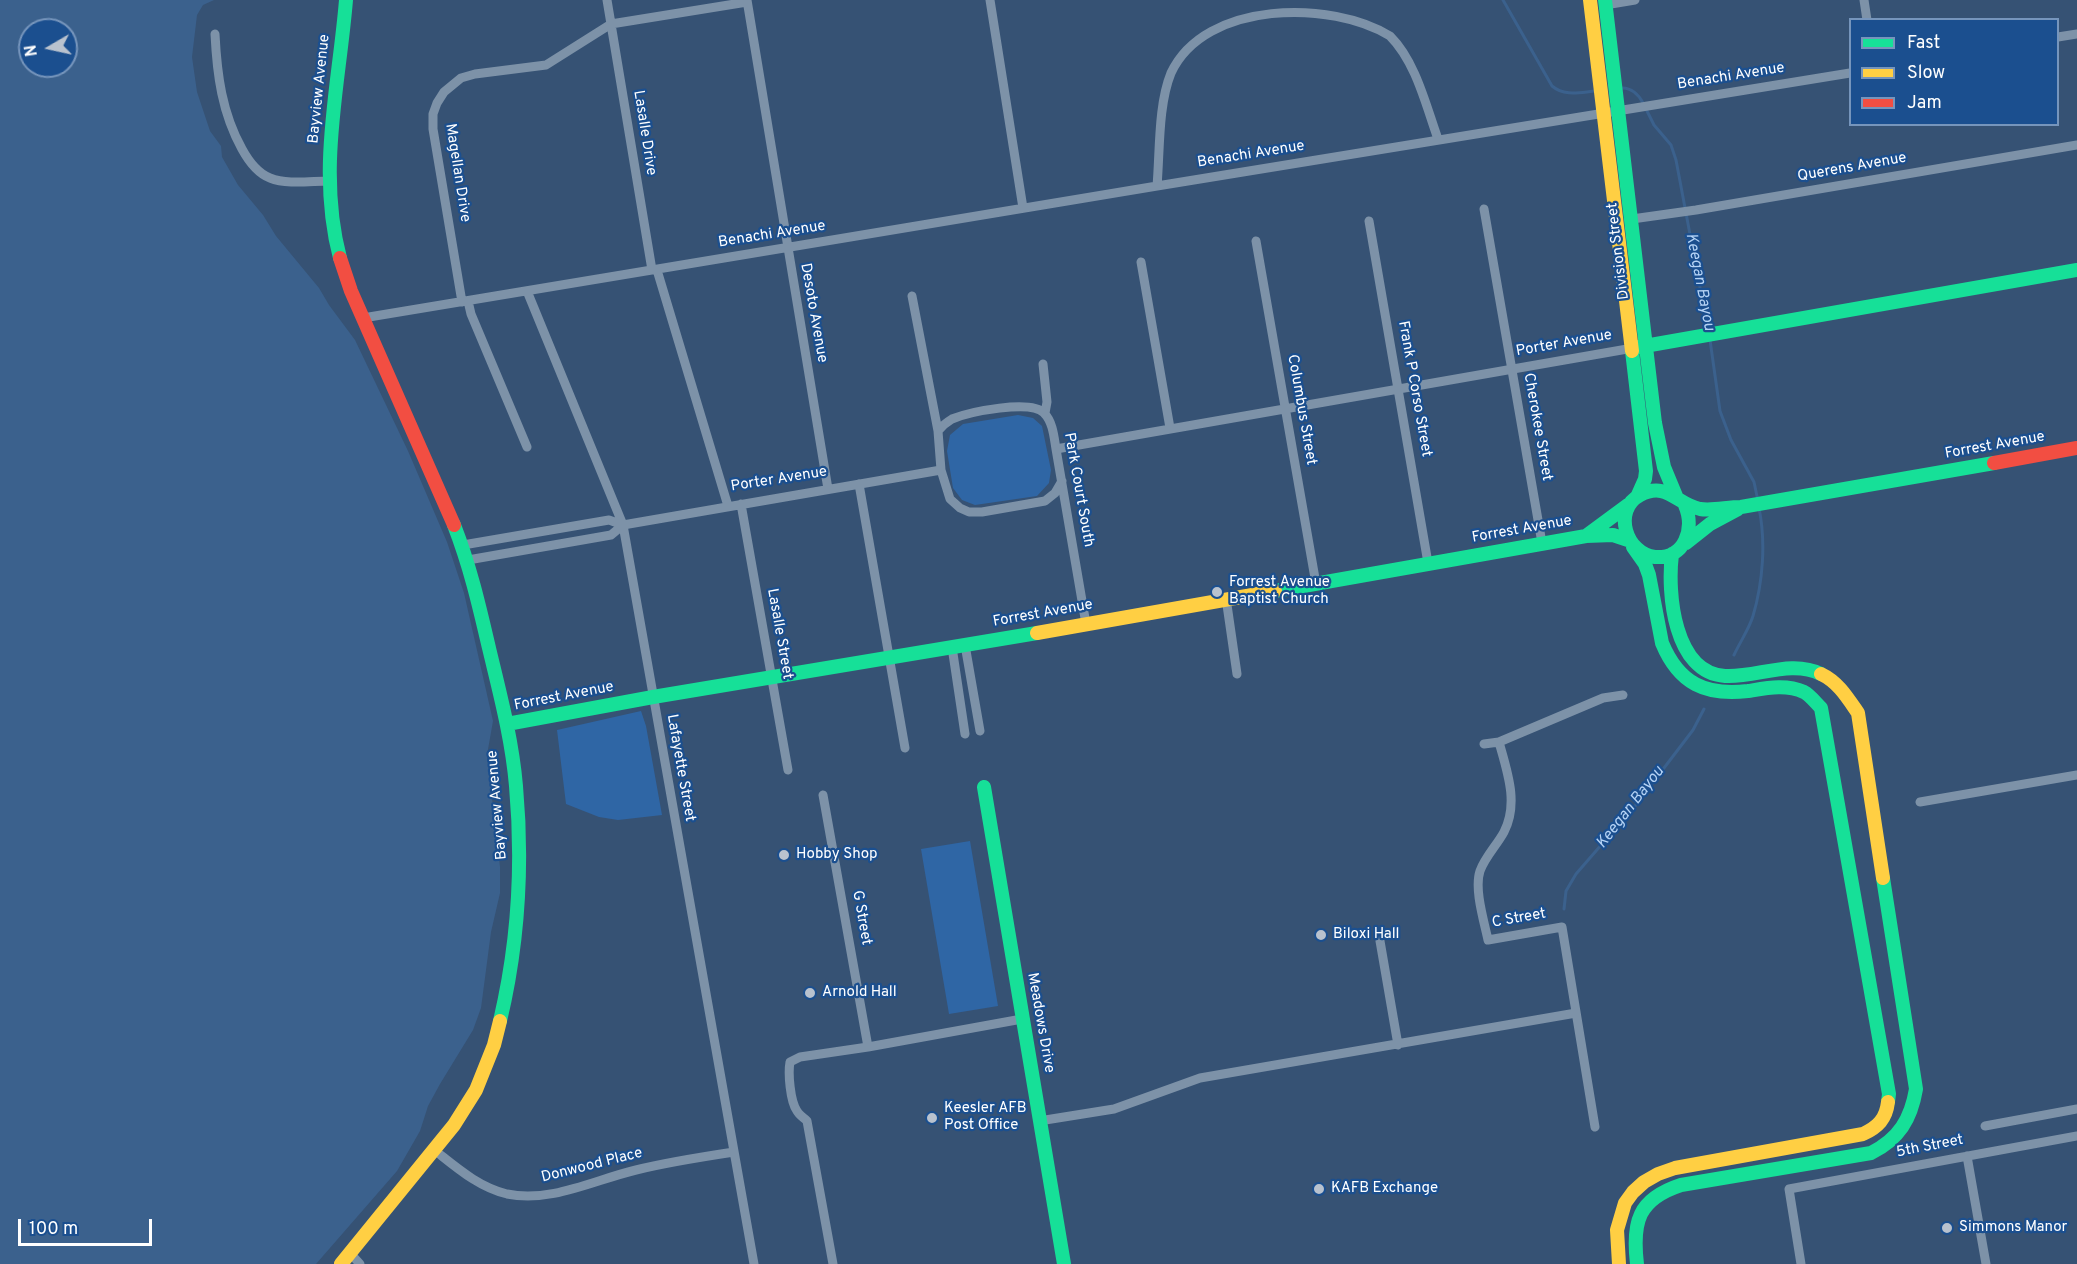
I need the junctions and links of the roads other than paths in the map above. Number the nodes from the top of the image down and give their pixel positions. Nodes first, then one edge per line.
1 (346, 0) edge
2 (607, 0) edge
3 (990, 0) edge
4 (1590, 0) edge
5 (1635, 0) edge
6 (1864, 0) edge
7 (747, 1) edge
8 (1605, 3) edge
9 (1336, 6) dead end
10 (1253, 7) dead end
11 (1867, 18) edge
12 (611, 24) junction
13 (215, 34) dead end
14 (2077, 34) edge
15 (2059, 37) edge
16 (1849, 73) edge
17 (1619, 111) junction
18 (1603, 114) junction
19 (1438, 139) junction
20 (2077, 145) edge
21 (329, 181) junction
22 (1157, 186) junction
23 (1023, 208) junction
24 (1484, 209) dead end
25 (1632, 219) junction
26 (1369, 221) dead end
27 (1256, 241) dead end
28 (787, 248) junction
29 (1141, 262) dead end
30 (654, 270) junction
31 (2077, 270) edge
32 (526, 291) junction
33 (912, 296) dead end
34 (465, 301) junction
35 (363, 318) junction
36 (1640, 347) junction
37 (1043, 364) dead end
38 (1512, 369) junction
39 (1398, 389) junction
40 (1286, 409) junction
41 (1045, 413) junction
42 (1170, 428) junction
43 (938, 431) junction
44 (527, 447) dead end
45 (2077, 448) edge
46 (1056, 449) junction
47 (940, 470) junction
48 (1062, 481) junction
49 (859, 484) junction
50 (828, 489) junction
51 (1680, 500) junction
52 (1634, 501) junction
53 (741, 504) junction
54 (728, 506) junction
55 (1747, 506) junction
56 (623, 525) junction
57 (1586, 536) junction
58 (1542, 543) junction
59 (1630, 544) junction
60 (1684, 544) junction
61 (463, 545) junction
62 (1672, 554) junction
63 (468, 560) junction
64 (1428, 563) junction
65 (1316, 584) junction
66 (1226, 598) junction
67 (1086, 624) junction
68 (958, 646) junction
69 (889, 658) junction
70 (1238, 674) dead end
71 (771, 678) junction
72 (1623, 695) dead end
73 (653, 697) junction
74 (507, 724) junction
75 (980, 731) dead end
76 (965, 734) dead end
77 (1499, 742) junction
78 (1484, 744) dead end
79 (905, 748) dead end
80 (788, 770) dead end
81 (2077, 775) edge
82 (984, 787) dead end
83 (824, 795) dead end
84 (1920, 802) dead end
85 (1380, 941) dead end
86 (1576, 1013) junction
87 (1022, 1018) junction
88 (1398, 1045) junction
89 (868, 1047) junction
90 (2077, 1108) edge
91 (1039, 1121) junction
92 (1984, 1126) dead end
93 (1595, 1127) dead end
94 (2077, 1136) edge
95 (433, 1149) junction
96 (734, 1152) junction
97 (1966, 1155) junction
98 (350, 1253) junction
99 (341, 1264) edge
100 (360, 1264) edge
101 (754, 1264) edge
102 (833, 1264) edge
103 (1064, 1264) edge
104 (1619, 1264) edge
105 (1637, 1264) edge
106 (1801, 1264) edge
107 (1986, 1264) edge

1 - 21 main road, Bayview Avenue
2 - 12 street, Lasalle Drive
3 - 23 street
4 - 18 main road, Division Street
5 - 8 street
6 - 11 street
7 - 12 street
7 - 28 street, Desoto Avenue
8 - 17 main road, Division Street
9 - 19 street
10 - 22 street
12 - 30 street, Lasalle Drive
12 - 34 street, Magellan Drive
13 - 21 street
14 - 15 street
16 - 17 street, Benachi Avenue
17 - 18 street, Benachi Avenue
17 - 25 main road, Division Street
18 - 19 street, Benachi Avenue
18 - 36 main road, Division Street
19 - 22 street, Benachi Avenue
20 - 25 street, Querens Avenue
21 - 35 main road, Bayview Avenue
22 - 23 street, Benachi Avenue
23 - 28 street, Benachi Avenue
24 - 38 street, Cherokee Street
25 - 36 main road, Division Street
26 - 39 street, Frank P Corso Street
27 - 40 street, Columbus Street
28 - 30 street, Benachi Avenue
28 - 50 street, Desoto Avenue
29 - 42 street
30 - 32 street, Benachi Avenue
30 - 54 street
31 - 36 main road, Porter Avenue
32 - 34 street, Benachi Avenue
32 - 56 street, Lafayette Street
33 - 43 street
34 - 35 street, Benachi Avenue
34 - 44 street, Magellan Drive
35 - 61 main road, Bayview Avenue
36 - 38 street, Porter Avenue
36 - 51 main road, Division Street
36 - 52 main road, Division Street
37 - 41 street, Park Court South
38 - 39 street, Porter Avenue
38 - 58 street, Cherokee Street
39 - 40 street, Porter Avenue
39 - 64 street, Frank P Corso Street
40 - 42 street, Porter Avenue
40 - 65 street, Columbus Street
41 - 43 street
41 - 46 street, Park Court South
42 - 46 street, Porter Avenue
43 - 47 street
45 - 55 main road, Forrest Avenue
46 - 48 street, Park Court South
47 - 48 street
47 - 49 street, Porter Avenue
48 - 67 street, Park Court South
49 - 50 street, Porter Avenue
49 - 69 street
50 - 53 street, Porter Avenue
51 - 52 main road
51 - 55 main road, Forrest Avenue
51 - 60 main road
52 - 57 main road, Forrest Avenue
52 - 59 main road
53 - 54 street, Porter Avenue
53 - 71 street, Lasalle Street
54 - 56 street, Porter Avenue
55 - 60 main road, Forrest Avenue
56 - 61 street, Porter Avenue
56 - 63 street, Porter Avenue
56 - 73 street, Lafayette Street
57 - 58 main road, Forrest Avenue
57 - 59 main road, Forrest Avenue
58 - 64 main road, Forrest Avenue
59 - 62 main road
59 - 104 main road
60 - 62 main road
61 - 63 main road, Bayview Avenue
62 - 105 main road
63 - 74 main road, Bayview Avenue
64 - 65 main road, Forrest Avenue
65 - 66 main road, Forrest Avenue
66 - 67 main road, Forrest Avenue
66 - 70 street
67 - 68 main road, Forrest Avenue
68 - 69 main road, Forrest Avenue
68 - 75 street
68 - 76 street
69 - 71 main road, Forrest Avenue
69 - 79 street
71 - 73 main road, Forrest Avenue
71 - 80 street, Lasalle Street
72 - 77 street
73 - 74 main road, Forrest Avenue
73 - 96 street, Lafayette Street
74 - 95 main road, Bayview Avenue
77 - 78 street
77 - 86 street, C Street
81 - 84 street
82 - 87 main road, Meadows Drive
83 - 89 street, G Street
85 - 88 street
86 - 88 street
86 - 93 street, C Street
87 - 89 street
87 - 91 main road, Meadows Drive
88 - 91 street
89 - 102 street
90 - 92 street
91 - 103 main road, Meadows Drive
94 - 97 street, 5th Street
95 - 96 street, Donwood Place
95 - 98 main road, Bayview Avenue
96 - 101 street, Lafayette Street
97 - 106 street, 5th Street
97 - 107 street
98 - 99 main road, Bayview Avenue
98 - 100 street

